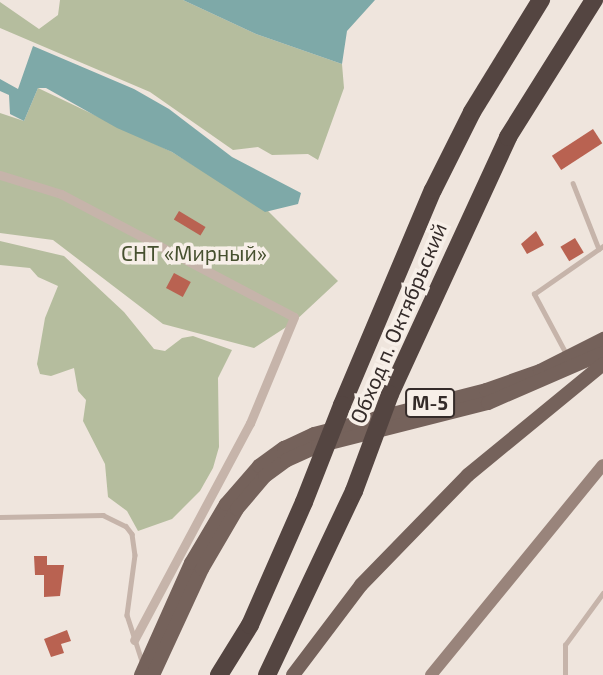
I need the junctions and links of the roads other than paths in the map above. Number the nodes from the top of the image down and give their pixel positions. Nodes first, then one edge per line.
1 (541, 0) edge
2 (594, 0) edge
3 (0, 175) edge
4 (573, 183) dead end
5 (601, 247) edge
6 (603, 339) edge
7 (603, 353) edge
8 (569, 358) junction
9 (603, 364) edge
10 (603, 465) edge
11 (0, 517) edge
12 (603, 593) edge
13 (134, 640) junction
14 (143, 672) edge
15 (219, 675) edge
16 (267, 675) edge
17 (293, 675) edge
18 (431, 675) edge
19 (565, 675) edge

1 - 15 highway, Обход п. Октябрьский, bridge
2 - 16 highway, Обход п. Октябрьский / М-5, bridge
3 - 13 street
4 - 5 lane
5 - 8 lane
6 - 8 main road, М-5
7 - 14 main road
8 - 14 main road, М-5
9 - 17 main road
10 - 18 main road
11 - 13 lane
12 - 19 lane
13 - 14 lane

